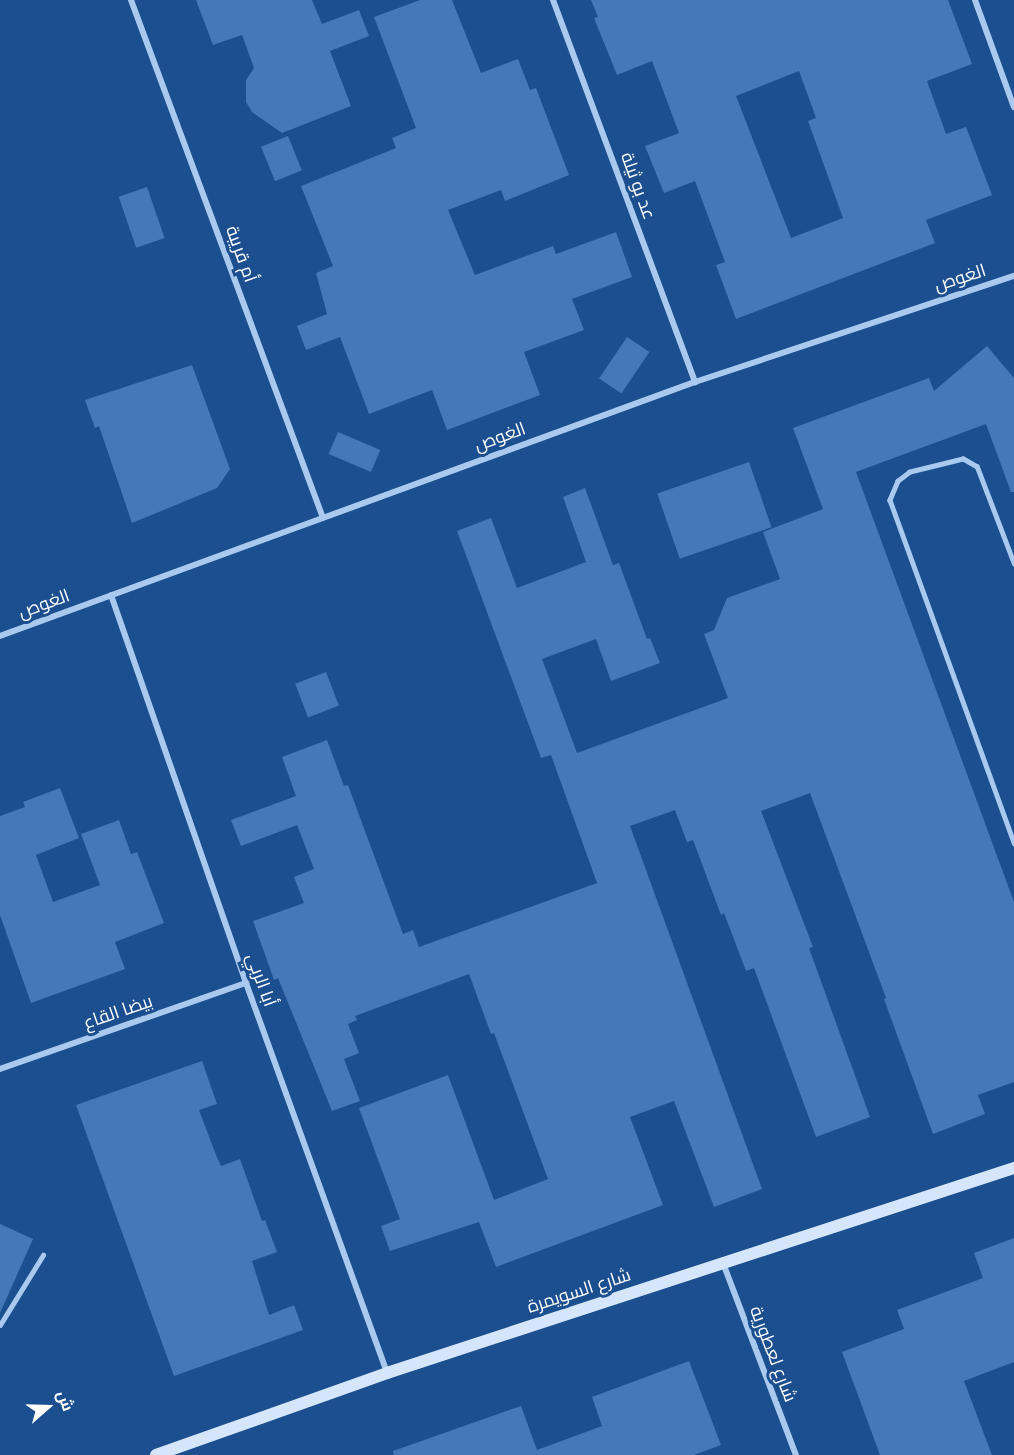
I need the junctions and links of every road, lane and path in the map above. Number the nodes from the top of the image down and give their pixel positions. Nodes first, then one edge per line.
1 (131, 0) edge
2 (553, 0) edge
3 (975, 0) edge
4 (1014, 107) edge
5 (1014, 276) edge
6 (695, 382) junction
7 (323, 518) junction
8 (1014, 564) edge
9 (111, 595) junction
10 (0, 636) edge
11 (1014, 843) edge
12 (246, 983) junction
13 (0, 1069) edge
14 (1014, 1168) edge
15 (43, 1255) dead end
16 (723, 1263) junction
17 (0, 1325) edge
18 (387, 1373) junction
19 (156, 1455) edge
20 (796, 1455) edge

1 - 7 street, أم قريبة
2 - 6 street, عد بو ثيلة
3 - 4 street
5 - 6 street, الغوص
6 - 7 street, الغوص
7 - 9 street, الغوص
8 - 11 lane
9 - 10 street, الغوص
9 - 12 street, أبا الربي
12 - 13 street, بيضا القاع
12 - 18 street, أبا الربي
14 - 16 street, شارع السويمرة
15 - 17 lane
16 - 18 street, شارع السويمرة
16 - 20 street, شارع لعطورية
18 - 19 street, شارع السويمرة

